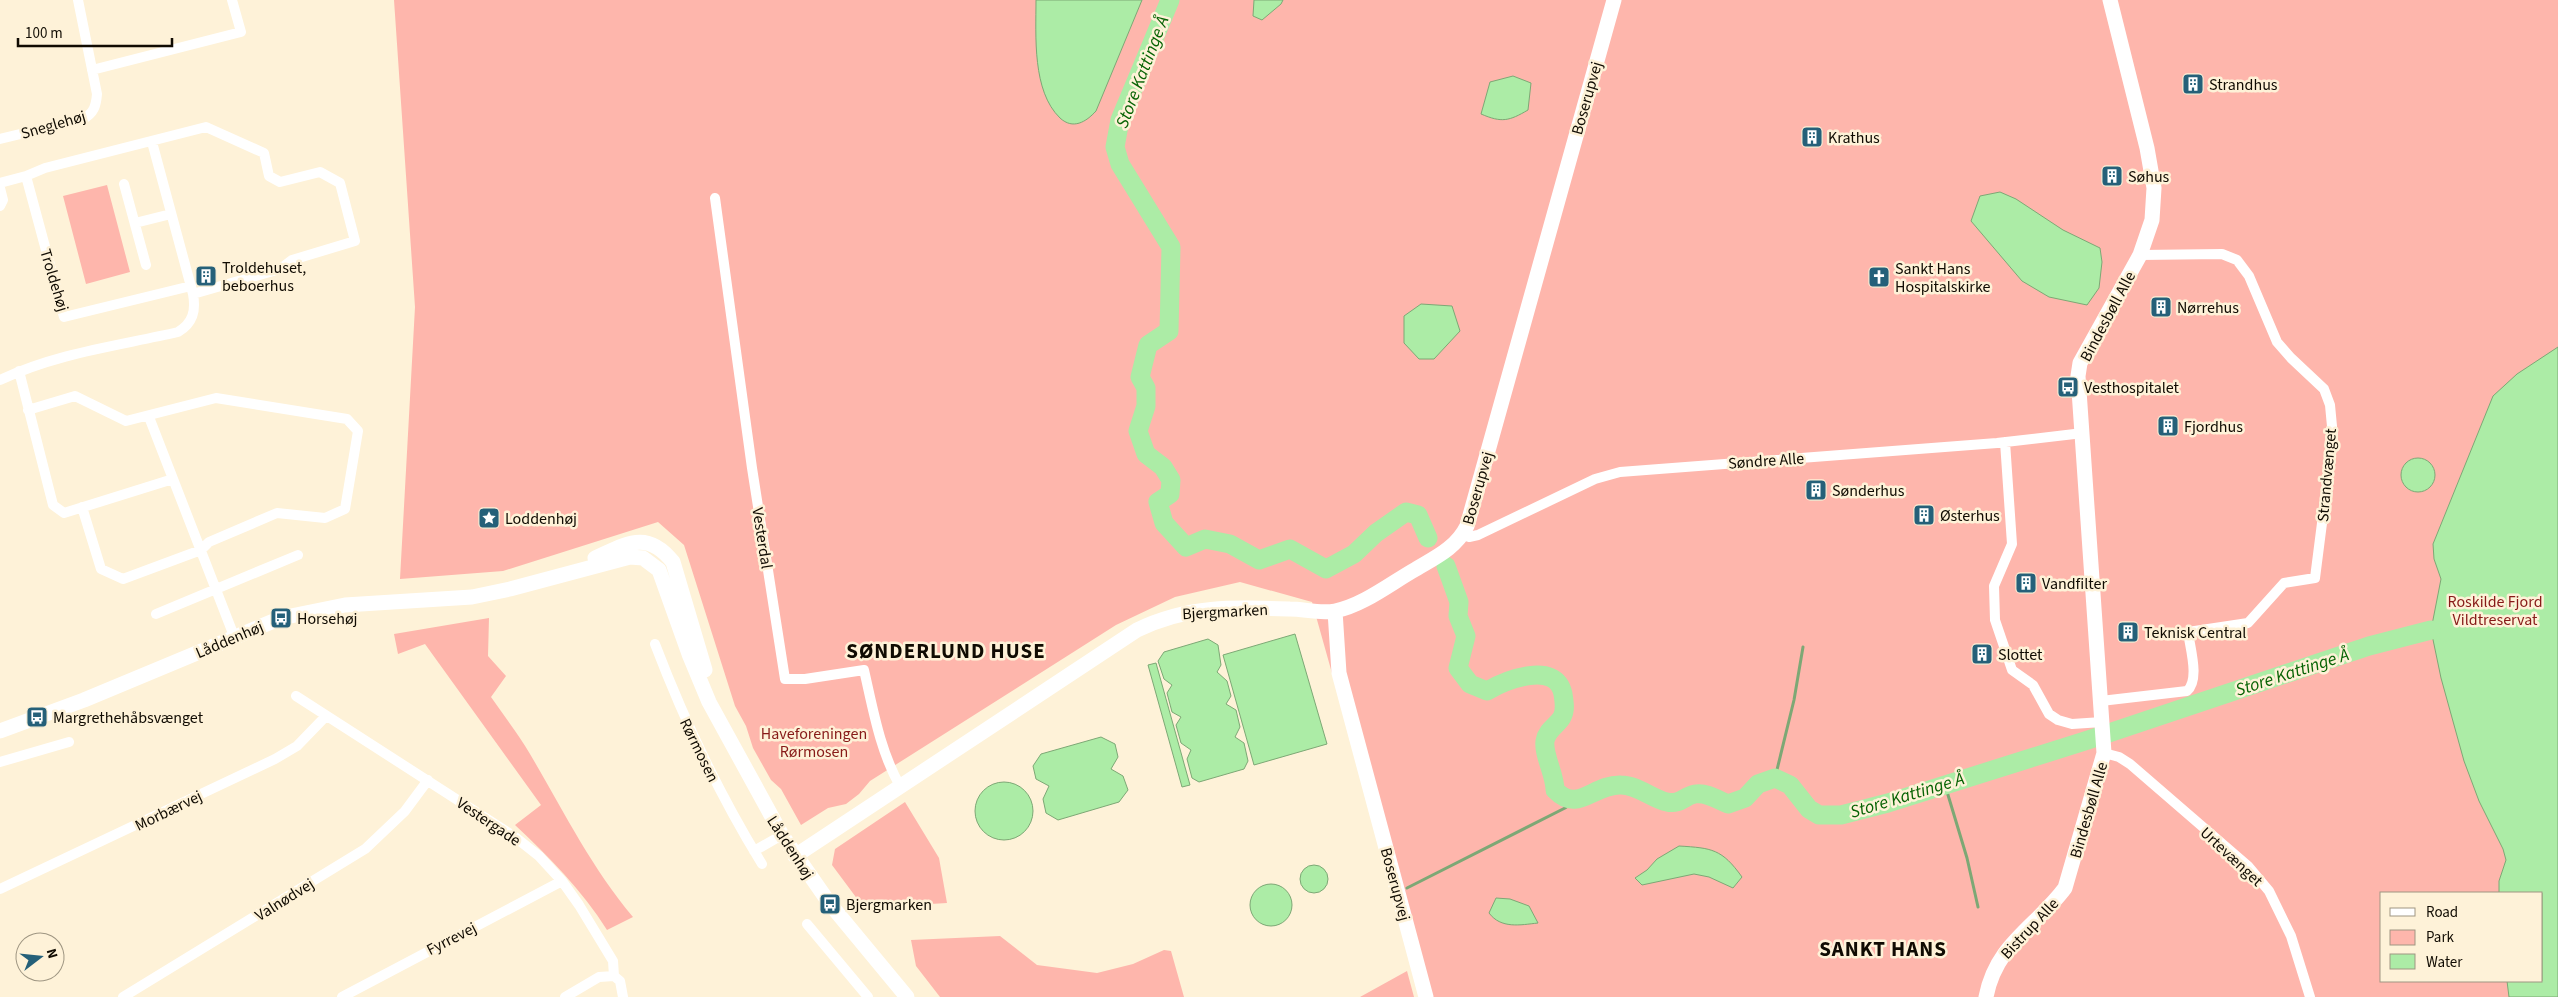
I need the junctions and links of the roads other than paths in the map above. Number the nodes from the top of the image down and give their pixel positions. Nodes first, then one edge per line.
1 (78, 0) edge
2 (232, 0) edge
3 (1614, 0) edge
4 (2110, 0) edge
5 (92, 70) junction
6 (0, 139) edge
7 (152, 142) junction
8 (26, 176) junction
9 (0, 183) edge
10 (124, 184) dead end
11 (0, 188) edge
12 (715, 198) dead end
13 (0, 206) edge
14 (171, 214) junction
15 (135, 223) junction
16 (2140, 255) junction
17 (146, 265) dead end
18 (192, 290) junction
19 (18, 371) junction
20 (0, 380) edge
21 (28, 410) junction
22 (149, 416) junction
23 (2083, 433) junction
24 (2005, 442) junction
25 (173, 479) junction
26 (82, 508) junction
27 (1462, 535) junction
28 (201, 550) junction
29 (298, 555) dead end
30 (216, 590) junction
31 (1335, 611) junction
32 (156, 614) dead end
33 (234, 636) junction
34 (655, 644) dead end
35 (296, 696) dead end
36 (2101, 701) junction
37 (326, 716) junction
38 (2102, 722) junction
39 (0, 731) edge
40 (69, 742) dead end
41 (2104, 753) junction
42 (0, 762) edge
43 (428, 780) junction
44 (900, 786) junction
45 (782, 835) junction
46 (754, 851) junction
47 (795, 856) junction
48 (762, 864) dead end
49 (562, 881) junction
50 (2066, 888) joint
51 (0, 889) edge
52 (807, 924) dead end
53 (614, 976) junction
54 (123, 997) edge
55 (342, 997) edge
56 (565, 997) edge
57 (623, 997) edge
58 (868, 997) edge
59 (907, 997) edge
60 (1426, 997) edge
61 (1986, 997) edge
62 (2310, 997) edge

1 - 5 street, Sneglehøj
2 - 5 street
3 - 27 street, Boserupvej
4 - 16 street, Bindesbøll Alle
5 - 6 street, Sneglehøj
7 - 8 street, Troldehøj
7 - 14 street
7 - 18 street, Troldehøj
8 - 9 street, Troldehøj
8 - 18 street, Troldehøj
10 - 15 street
11 - 13 street
12 - 44 street, Vesterdal
14 - 15 street
14 - 18 street
15 - 17 street
16 - 23 street, Bindesbøll Alle
16 - 36 street, Strandvænget
18 - 19 street
19 - 20 street
19 - 21 street
21 - 22 street
21 - 26 street
22 - 25 street
22 - 28 street
23 - 24 street, Søndre Alle
23 - 36 street, Bindesbøll Alle
24 - 27 street, Søndre Alle
24 - 38 street
25 - 26 street
25 - 28 street
26 - 28 street
27 - 31 street, Boserupvej
28 - 30 street
29 - 30 street
30 - 32 street
30 - 33 street
31 - 44 street, Bjergmarken
31 - 60 street, Boserupvej
33 - 39 street, Låddenhøj
33 - 45 street, Låddenhøj
34 - 46 street, Rørmosen
35 - 37 street, Vestergade
36 - 38 street, Bindesbøll Alle
37 - 43 street, Vestergade
37 - 51 street, Morbærvej
38 - 41 street, Bindesbøll Alle
40 - 42 street
41 - 50 street, Bindesbøll Alle
41 - 62 street, Urtevænget
43 - 49 street, Vestergade
43 - 54 street, Valnødvej
44 - 47 street, Bjergmarken
45 - 46 street
45 - 47 street, Låddenhøj
46 - 48 street, Rørmosen
47 - 59 street, Låddenhøj
49 - 53 street, Vestergade
49 - 55 street, Fyrrevej
50 - 61 street, Bistrup Alle
52 - 58 street
53 - 56 street
53 - 57 street, Vestergade

